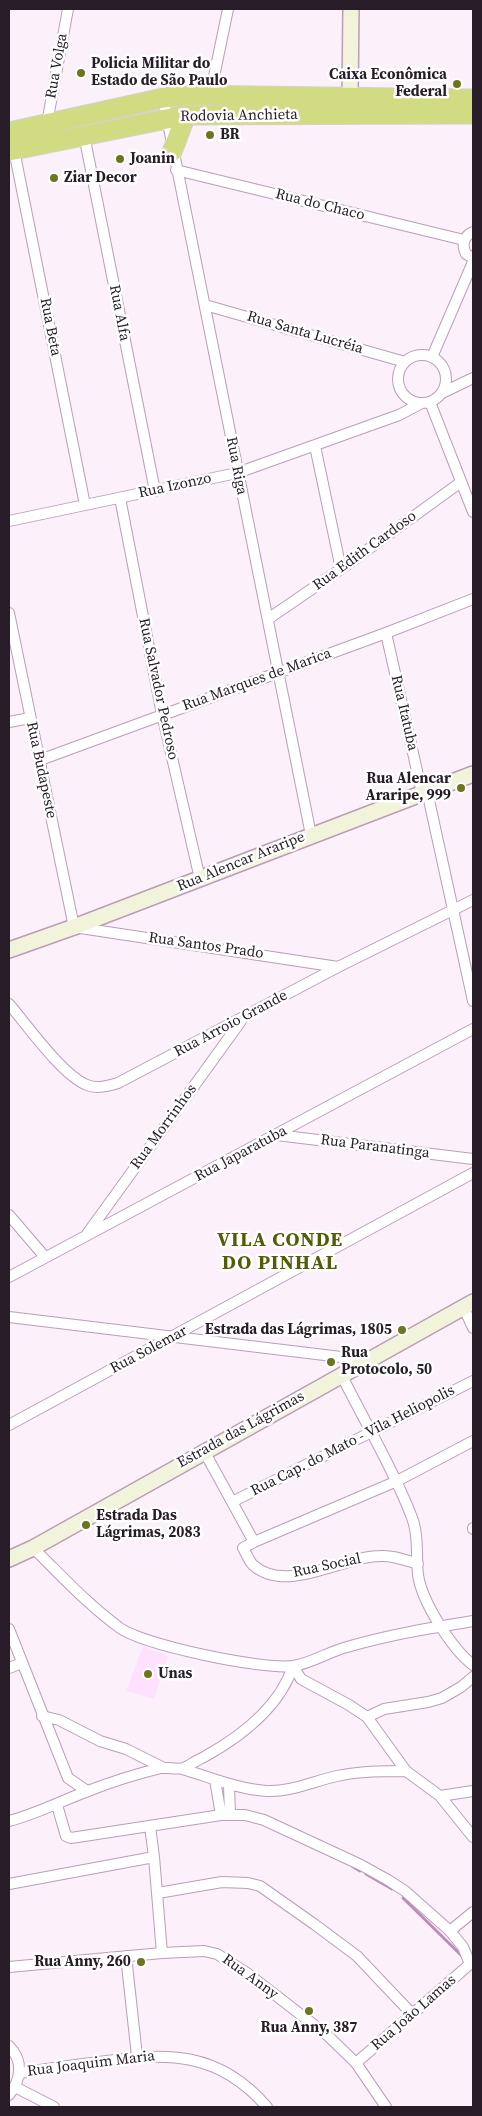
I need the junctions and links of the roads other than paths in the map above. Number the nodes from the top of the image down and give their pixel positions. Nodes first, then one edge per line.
1 (68, 9) edge
2 (228, 9) edge
3 (351, 9) edge
4 (210, 96) junction
5 (350, 96) junction
6 (162, 98) junction
7 (473, 99) edge
8 (186, 114) junction
9 (473, 114) edge
10 (166, 118) junction
11 (47, 124) junction
12 (84, 135) junction
13 (11, 144) edge
14 (174, 161) junction
15 (473, 232) edge
16 (464, 240) junction
17 (473, 258) edge
18 (473, 262) edge
19 (205, 305) junction
20 (432, 357) junction
21 (405, 362) junction
22 (473, 378) edge
23 (442, 392) junction
24 (425, 403) junction
25 (315, 446) junction
26 (237, 473) junction
27 (461, 482) junction
28 (155, 491) junction
29 (120, 498) junction
30 (85, 505) junction
31 (473, 512) edge
32 (9, 521) edge
33 (341, 569) junction
34 (473, 599) edge
35 (9, 613) edge
36 (268, 619) junction
37 (10, 627) edge
38 (386, 633) junction
39 (279, 672) junction
40 (162, 714) junction
41 (30, 718) junction
42 (9, 722) edge
43 (40, 760) junction
44 (473, 774) edge
45 (425, 792) junction
46 (311, 835) junction
47 (200, 879) junction
48 (473, 900) edge
49 (452, 912) junction
50 (74, 927) junction
51 (9, 950) edge
52 (338, 966) junction
53 (473, 1002) edge
54 (9, 1004) edge
55 (244, 1018) junction
56 (473, 1029) edge
57 (277, 1135) junction
58 (473, 1159) edge
59 (473, 1173) edge
60 (9, 1215) edge
61 (85, 1237) junction
62 (45, 1257) junction
63 (9, 1277) edge
64 (468, 1305) edge
65 (9, 1317) edge
66 (473, 1328) edge
67 (173, 1337) junction
68 (366, 1360) junction
69 (341, 1374) junction
70 (473, 1381) edge
71 (9, 1426) edge
72 (370, 1432) junction
73 (473, 1441) edge
74 (204, 1451) junction
75 (396, 1481) junction
76 (232, 1502) junction
77 (254, 1542) junction
78 (33, 1548) junction
79 (9, 1559) edge
80 (418, 1564) junction
81 (473, 1621) edge
82 (442, 1626) junction
83 (9, 1629) edge
84 (22, 1663) junction
85 (473, 1665) edge
86 (292, 1666) junction
87 (9, 1668) edge
88 (473, 1677) edge
89 (42, 1716) junction
90 (367, 1717) junction
91 (164, 1768) junction
92 (182, 1769) junction
93 (406, 1771) junction
94 (215, 1780) junction
95 (229, 1785) junction
96 (87, 1791) junction
97 (473, 1791) edge
98 (440, 1796) junction
99 (56, 1805) junction
100 (225, 1814) junction
101 (9, 1821) edge
102 (150, 1826) junction
103 (473, 1837) edge
104 (154, 1858) junction
105 (9, 1884) edge
106 (158, 1893) junction
107 (473, 1912) edge
108 (450, 1931) junction
109 (162, 1953) junction
110 (126, 1956) junction
111 (9, 1967) edge
112 (412, 2014) junction
113 (9, 2046) edge
114 (137, 2056) junction
115 (356, 2063) junction
116 (20, 2073) junction
117 (12, 2091) edge
118 (385, 2106) edge
119 (54, 2107) edge
120 (267, 2107) edge

1 - 11 street, Rua Volga
2 - 4 street
3 - 5 street
4 - 5 highway, Rodovia Anchieta
4 - 6 highway, Rodovia Anchieta
5 - 7 highway, Rodovia Anchieta
6 - 10 street, Rua Riga
6 - 11 highway, Rodovia Anchieta
8 - 9 highway, Rodovia Anchieta
8 - 10 highway, Rodovia Anchieta
8 - 14 highway
10 - 12 highway, Rodovia Anchieta
10 - 14 street, Rua Riga
11 - 13 highway, Rodovia Anchieta
12 - 13 highway, Rodovia Anchieta
12 - 28 street, Rua Alfa
13 - 30 street, Rua Beta
14 - 16 street, Rua do Chaco
14 - 19 street, Rua Riga
15 - 16 street
16 - 17 street
18 - 20 street
19 - 21 street, Rua Santa Lucréia
19 - 26 street, Rua Riga
20 - 21 street
20 - 23 street
21 - 24 street
22 - 23 street
23 - 24 street
24 - 25 street, Rua Izonzo
24 - 27 street
25 - 26 street, Rua Izonzo
25 - 33 street
26 - 28 street, Rua Izonzo
26 - 36 street, Rua Riga
27 - 31 street
27 - 33 street, Rua Edith Cardoso
28 - 29 street, Rua Izonzo
29 - 30 street, Rua Izonzo
29 - 40 street, Rua Salvador Pedroso
30 - 32 street, Rua Izonzo
33 - 36 street, Rua Edith Cardoso
34 - 38 street, Rua Marques de Marica
35 - 37 street, Rua Budapeste
36 - 39 street, Rua Riga
37 - 41 street, Rua Budapeste
38 - 39 street, Rua Marques de Marica
38 - 45 street, Rua Itatuba
39 - 40 street, Rua Marques de Marica
39 - 46 street, Rua Riga
40 - 43 street, Rua Marques de Marica
40 - 47 street, Rua Salvador Pedroso
41 - 42 street
41 - 43 street, Rua Budapeste
43 - 50 street, Rua Budapeste
44 - 45 street, Rua Alencar Araripe
45 - 46 street, Rua Alencar Araripe
45 - 49 street, Rua Itatuba
46 - 47 street, Rua Alencar Araripe
47 - 50 street, Rua Alencar Araripe
48 - 49 street, Rua Arroio Grande
49 - 52 street, Rua Arroio Grande
49 - 53 street, Rua Itatuba
50 - 51 street, Rua Alencar Araripe
50 - 52 street, Rua Santos Prado
52 - 55 street, Rua Arroio Grande
54 - 55 street, Rua Arroio Grande
55 - 61 street, Rua Morrinhos
56 - 57 street, Rua Japaratuba
57 - 58 street, Rua Paranatinga
57 - 61 street, Rua Japaratuba
59 - 67 street, Rua Solemar
60 - 62 street
61 - 62 street, Rua Japaratuba
62 - 63 street, Rua Japaratuba
64 - 66 street
64 - 68 street, Estrada das Lágrimas
65 - 67 street
67 - 68 street
67 - 71 street, Rua Solemar
68 - 69 street, Estrada das Lágrimas
69 - 72 street
69 - 74 street, Estrada das Lágrimas
70 - 72 street, Rua Cap. do Mato - Vila Heliopolis
72 - 75 street
72 - 76 street, Rua Cap. do Mato - Vila Heliopolis
73 - 75 street
74 - 76 street
74 - 78 street, Estrada das Lágrimas
75 - 77 street
75 - 80 street
76 - 77 street
77 - 80 street, Rua Social
78 - 79 street, Estrada das Lágrimas
78 - 86 street
80 - 82 street
81 - 82 street
82 - 85 street
82 - 86 street
83 - 84 street
84 - 87 street
84 - 89 street
86 - 90 street
86 - 92 street
88 - 90 street
89 - 91 street
89 - 96 street
90 - 93 street
91 - 92 street
91 - 96 street
92 - 94 street
93 - 95 street
93 - 98 street
94 - 95 street
94 - 100 street
95 - 100 street
96 - 99 street
97 - 98 street
98 - 103 street
99 - 101 street
99 - 102 street
100 - 102 street
100 - 108 street
102 - 104 street
104 - 105 street
104 - 106 street
106 - 109 street
106 - 112 street
107 - 108 street
108 - 112 street, Rua João Lamas
109 - 110 street, Rua Anny
109 - 115 street, Rua Anny
110 - 111 street, Rua Anny
110 - 114 street
112 - 115 street, Rua João Lamas
113 - 116 street
114 - 116 street, Rua Joaquim Maria
114 - 120 street, Rua Joaquim Maria
115 - 118 street, Rua Anny
116 - 117 street
117 - 119 street, Rua Joaquim Maria

